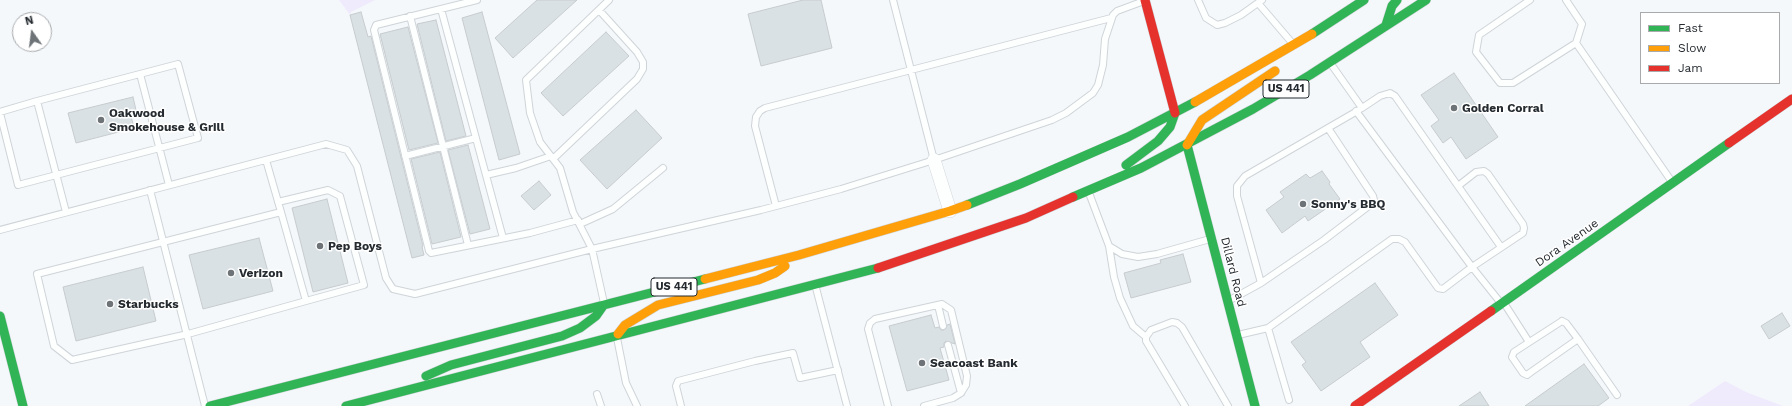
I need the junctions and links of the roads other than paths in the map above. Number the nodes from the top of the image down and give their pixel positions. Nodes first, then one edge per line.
1 (477, 0) edge
2 (610, 0) edge
3 (893, 0) edge
4 (1145, 0) edge
5 (1198, 0) edge
6 (1364, 0) edge
7 (1397, 0) edge
8 (1426, 0) edge
9 (1530, 0) edge
10 (1566, 0) edge
11 (1260, 1) edge
12 (442, 9) junction
13 (599, 10) junction
14 (410, 16) junction
15 (1111, 18) junction
16 (1386, 25) junction
17 (1576, 44) junction
18 (1294, 46) junction
19 (1291, 58) dead end
20 (1330, 62) junction
21 (1281, 68) dead end
22 (912, 70) junction
23 (140, 74) junction
24 (1792, 99) edge
25 (37, 101) junction
26 (1359, 109) junction
27 (0, 112) edge
28 (1175, 113) junction
29 (1328, 128) junction
30 (476, 138) junction
31 (1187, 145) junction
32 (443, 146) junction
33 (160, 148) junction
34 (405, 156) junction
35 (552, 158) junction
36 (266, 160) junction
37 (934, 160) junction
38 (663, 168) dead end
39 (56, 175) junction
40 (486, 175) junction
41 (1673, 183) junction
42 (169, 185) junction
43 (1458, 186) junction
44 (150, 190) junction
45 (1089, 192) junction
46 (278, 202) junction
47 (776, 206) junction
48 (950, 211) junction
49 (66, 212) junction
50 (281, 212) junction
51 (579, 222) junction
52 (0, 230) edge
53 (503, 238) junction
54 (1212, 239) junction
55 (164, 242) junction
56 (468, 245) junction
57 (1109, 246) junction
58 (1501, 247) junction
59 (592, 249) junction
60 (799, 255) junction
61 (1472, 268) junction
62 (1261, 283) junction
63 (816, 285) junction
64 (306, 301) junction
65 (1228, 301) junction
66 (1502, 303) junction
67 (604, 305) junction
68 (938, 305) junction
69 (0, 316) edge
70 (943, 326) dead end
71 (1268, 328) junction
72 (188, 334) junction
73 (616, 336) junction
74 (1237, 336) junction
75 (1146, 337) junction
76 (1578, 339) junction
77 (1529, 342) junction
78 (948, 345) dead end
79 (838, 370) junction
80 (409, 390) junction
81 (961, 393) junction
82 (598, 394) dead end
83 (1618, 396) dead end
84 (1289, 400) dead end
85 (23, 406) edge
86 (205, 406) edge
87 (210, 406) edge
88 (346, 406) edge
89 (601, 406) edge
90 (637, 406) edge
91 (682, 406) edge
92 (847, 406) edge
93 (888, 406) edge
94 (924, 406) edge
95 (1185, 406) edge
96 (1228, 406) edge
97 (1255, 406) edge
98 (1355, 406) edge

1 - 12 lane
2 - 13 lane
3 - 22 lane
4 - 15 lane
4 - 28 main road
5 - 11 lane
6 - 18 main road, US 441
7 - 16 main road
8 - 16 main road, US 441
9 - 17 lane
10 - 17 lane
11 - 18 lane
12 - 14 lane
12 - 30 lane
13 - 35 lane
13 - 35 lane
14 - 32 lane
14 - 34 lane
15 - 22 lane
15 - 37 lane
16 - 20 main road, US 441
17 - 41 lane
18 - 19 main road
18 - 28 main road, US 441
20 - 26 lane
20 - 31 main road, US 441
21 - 31 main road
22 - 37 lane
22 - 47 lane
23 - 25 lane
23 - 33 lane
23 - 33 lane
24 - 41 main road, Dora Avenue
25 - 27 lane
25 - 39 lane
26 - 29 lane
26 - 43 lane
26 - 61 lane
27 - 39 lane
28 - 45 main road
28 - 48 main road, US 441
29 - 62 lane
29 - 62 lane
30 - 32 lane
30 - 40 lane
31 - 45 main road, US 441
31 - 54 main road, Dillard Road
32 - 34 lane
32 - 56 lane
33 - 39 lane
33 - 42 lane
34 - 56 lane
35 - 40 lane
35 - 51 lane
36 - 42 lane
36 - 46 lane
36 - 59 lane
37 - 47 lane
37 - 48 street
38 - 51 lane
39 - 49 lane
40 - 53 lane
41 - 66 main road, Dora Avenue
42 - 44 lane
43 - 58 lane
43 - 58 lane
44 - 49 lane
44 - 55 lane
45 - 57 lane
45 - 63 main road, US 441
46 - 50 lane
46 - 64 lane
47 - 59 lane
48 - 60 main road, US 441
49 - 52 lane
50 - 55 lane
50 - 64 lane
51 - 53 lane
51 - 59 lane
53 - 56 lane
54 - 57 lane
54 - 65 main road, Dillard Road
55 - 72 lane
55 - 72 lane
57 - 75 lane
58 - 61 lane
59 - 67 lane
60 - 67 main road, US 441
60 - 73 main road
61 - 66 lane
61 - 71 lane
62 - 65 lane
63 - 73 main road, US 441
63 - 79 lane
64 - 72 lane
65 - 74 main road, Dillard Road
66 - 77 lane
66 - 98 main road, Dora Avenue
67 - 80 main road
67 - 87 main road, US 441
68 - 70 lane
68 - 81 lane
68 - 93 lane
69 - 85 main road
71 - 74 lane
71 - 84 lane
72 - 86 lane
73 - 80 main road, US 441
73 - 90 lane
74 - 97 main road, Dillard Road
75 - 95 lane
75 - 96 lane
76 - 77 lane
76 - 77 lane
76 - 83 lane
78 - 81 lane
79 - 91 lane
79 - 92 lane
80 - 88 main road, US 441
81 - 94 lane
82 - 89 lane

